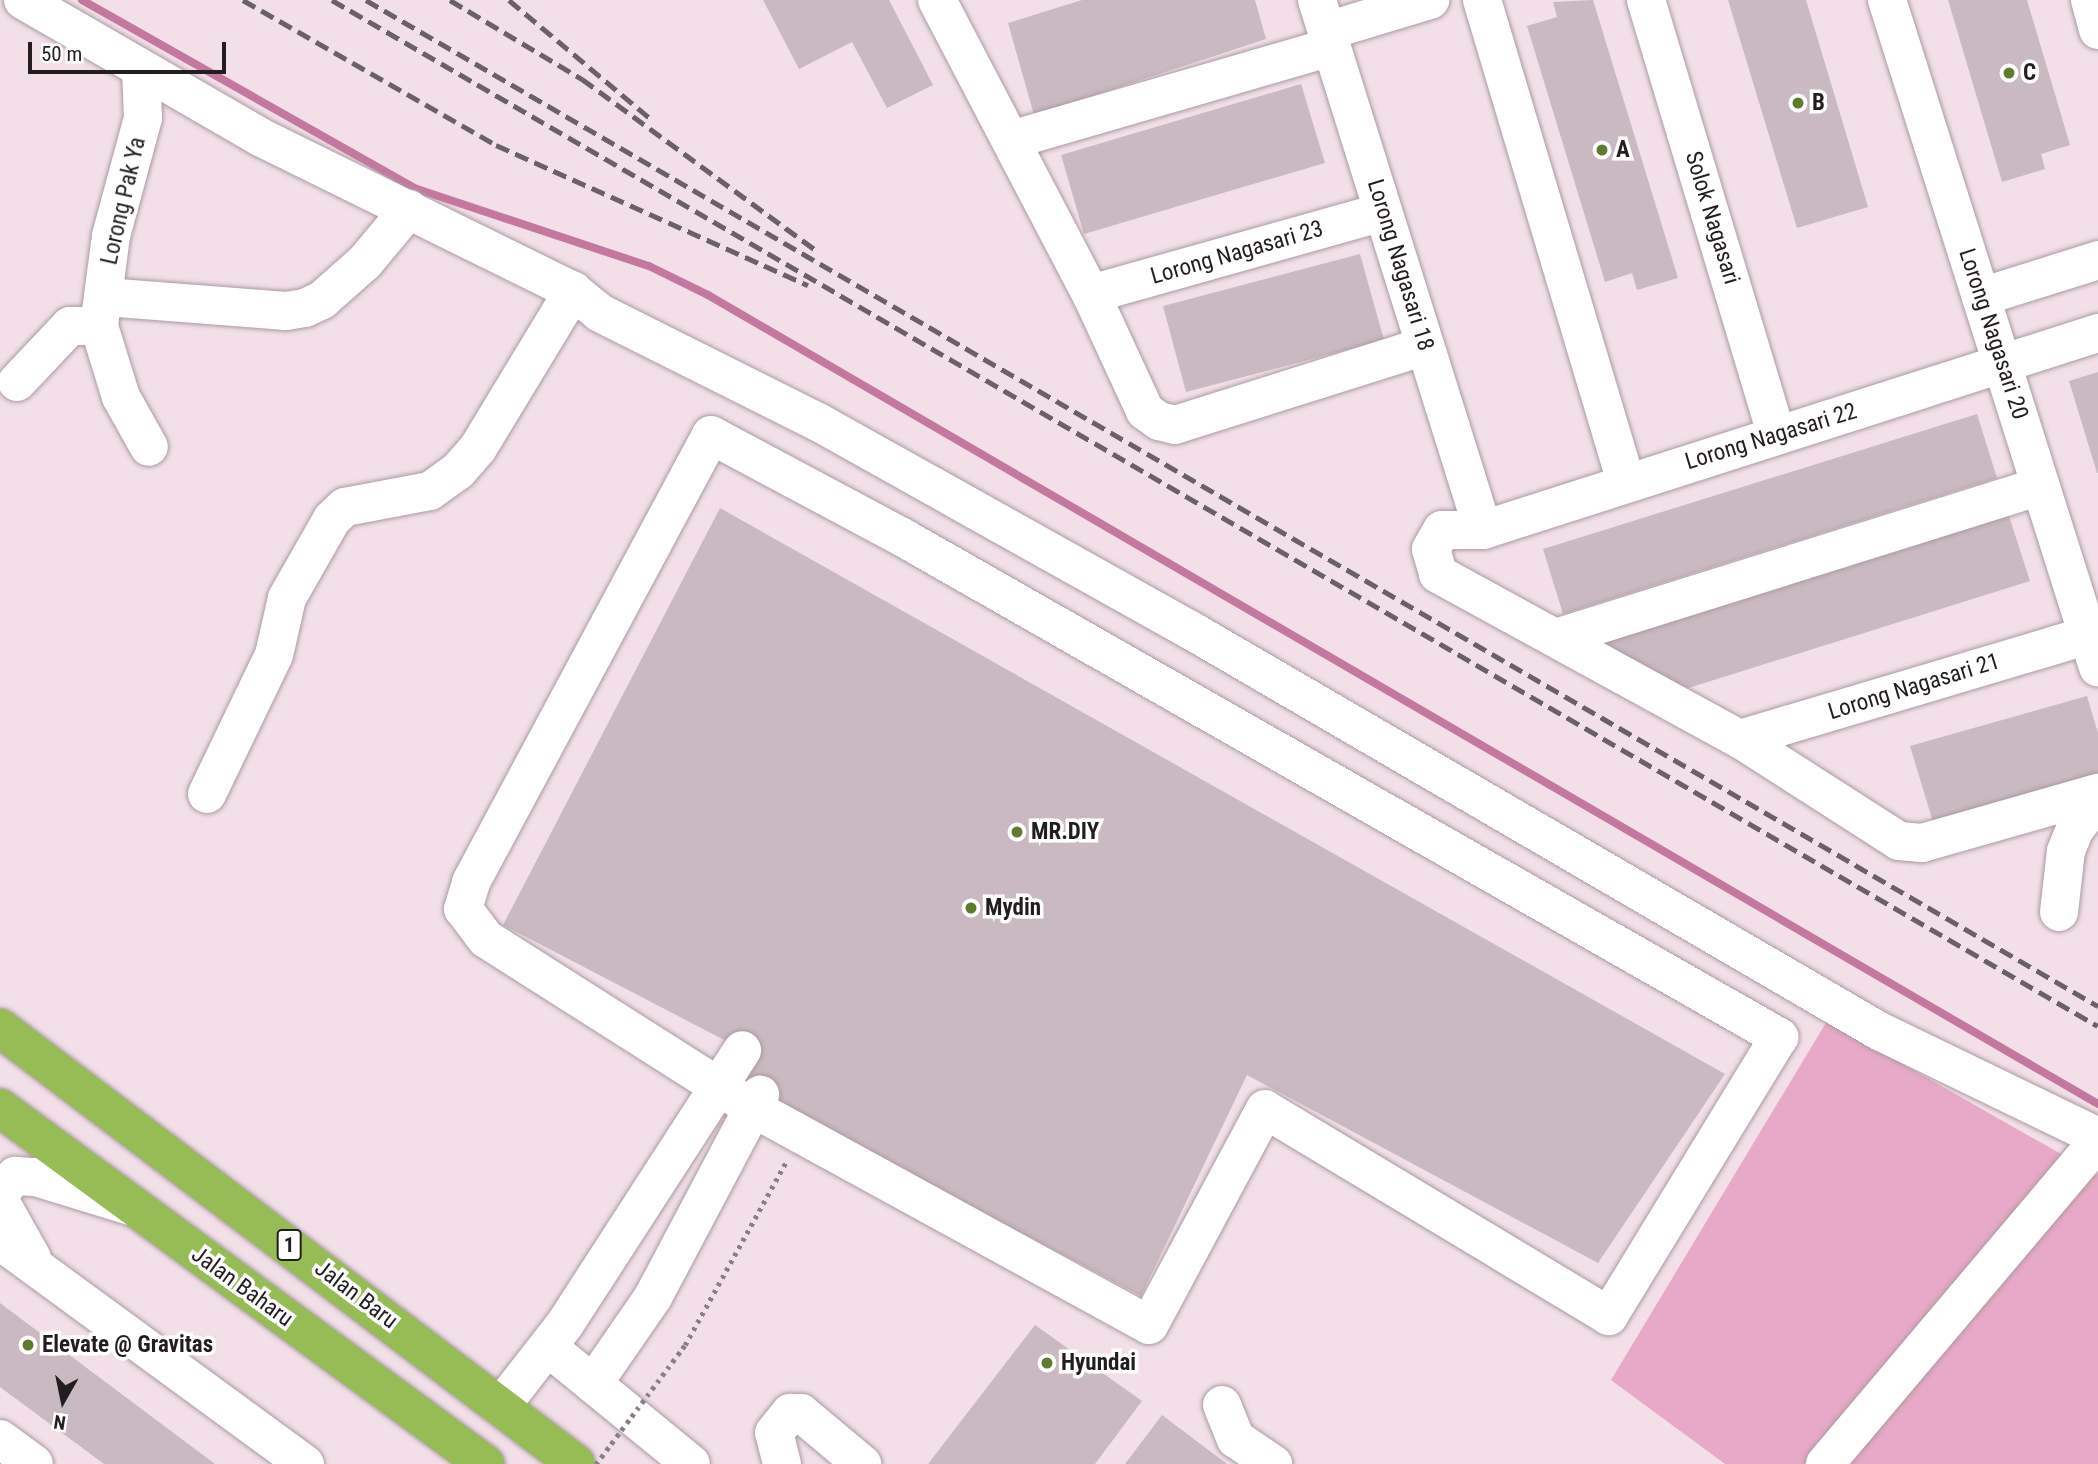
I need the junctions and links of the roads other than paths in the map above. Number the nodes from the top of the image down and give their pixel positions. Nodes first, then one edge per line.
1 (23, 0) edge
2 (1430, 0) edge
3 (1482, 0) edge
4 (1646, 0) edge
5 (1887, 0) edge
6 (2090, 0) edge
7 (944, 1) edge
8 (1325, 26) edge
9 (2098, 30) edge
10 (141, 69) junction
11 (1011, 140) junction
12 (409, 209) junction
13 (1383, 212) junction
14 (2098, 260) edge
15 (573, 291) junction
16 (1091, 294) junction
17 (1981, 297) junction
18 (102, 312) junction
19 (2098, 333) edge
20 (1425, 346) junction
21 (2002, 364) junction
22 (17, 382) dead end
23 (1777, 436) junction
24 (149, 447) dead end
25 (1626, 482) junction
26 (2041, 486) junction
27 (1483, 530) junction
28 (1556, 638) junction
29 (2093, 651) edge
30 (1740, 739) junction
31 (2098, 793) edge
32 (207, 794) dead end
33 (2098, 800) edge
34 (2059, 912) dead end
35 (0, 1028) edge
36 (742, 1050) dead end
37 (721, 1086) junction
38 (757, 1102) junction
39 (0, 1108) edge
40 (2098, 1139) edge
41 (130, 1206) junction
42 (0, 1241) edge
43 (43, 1274) junction
44 (549, 1348) junction
45 (593, 1384) junction
46 (1222, 1405) dead end
47 (501, 1406) junction
48 (0, 1439) edge
49 (34, 1464) edge
50 (304, 1464) edge
51 (485, 1464) edge
52 (576, 1464) edge
53 (691, 1464) edge
54 (782, 1464) edge
55 (862, 1464) edge
56 (1273, 1464) edge
57 (1825, 1464) edge

1 - 10 street
2 - 8 street
3 - 25 street
4 - 23 street, Solok Nagasari
5 - 17 street, Lorong Nagasari 20
6 - 9 street
7 - 11 street
8 - 11 street
8 - 13 street, Lorong Nagasari 18
10 - 12 street
10 - 18 street, Lorong Pak Ya
11 - 16 street
12 - 15 street
12 - 18 street
13 - 16 street, Lorong Nagasari 23
13 - 20 street, Lorong Nagasari 18
14 - 17 street
15 - 32 street
15 - 40 street
16 - 20 street
17 - 21 street, Lorong Nagasari 20
18 - 22 street
18 - 24 street, Lorong Pak Ya
19 - 21 street, Lorong Nagasari 22
20 - 27 street, Lorong Nagasari 18
21 - 23 street, Lorong Nagasari 22
21 - 26 street, Lorong Nagasari 20
23 - 25 street, Lorong Nagasari 22
25 - 27 street, Lorong Nagasari 22
26 - 28 street
26 - 29 street, Lorong Nagasari 20
27 - 28 street, Lorong Nagasari 22
28 - 30 street
29 - 30 street, Lorong Nagasari 21
30 - 31 street
33 - 34 street
35 - 47 highway, Jalan Baru / 1
36 - 37 street
37 - 38 street
37 - 38 street
37 - 44 street
38 - 45 street
39 - 41 highway, Jalan Baharu
40 - 57 street
41 - 43 street
41 - 51 highway, Jalan Baharu
42 - 43 street
43 - 50 street
44 - 45 street
44 - 47 street
45 - 53 street
46 - 56 street
47 - 52 highway, Jalan Baru / 1
48 - 49 street
54 - 55 street

